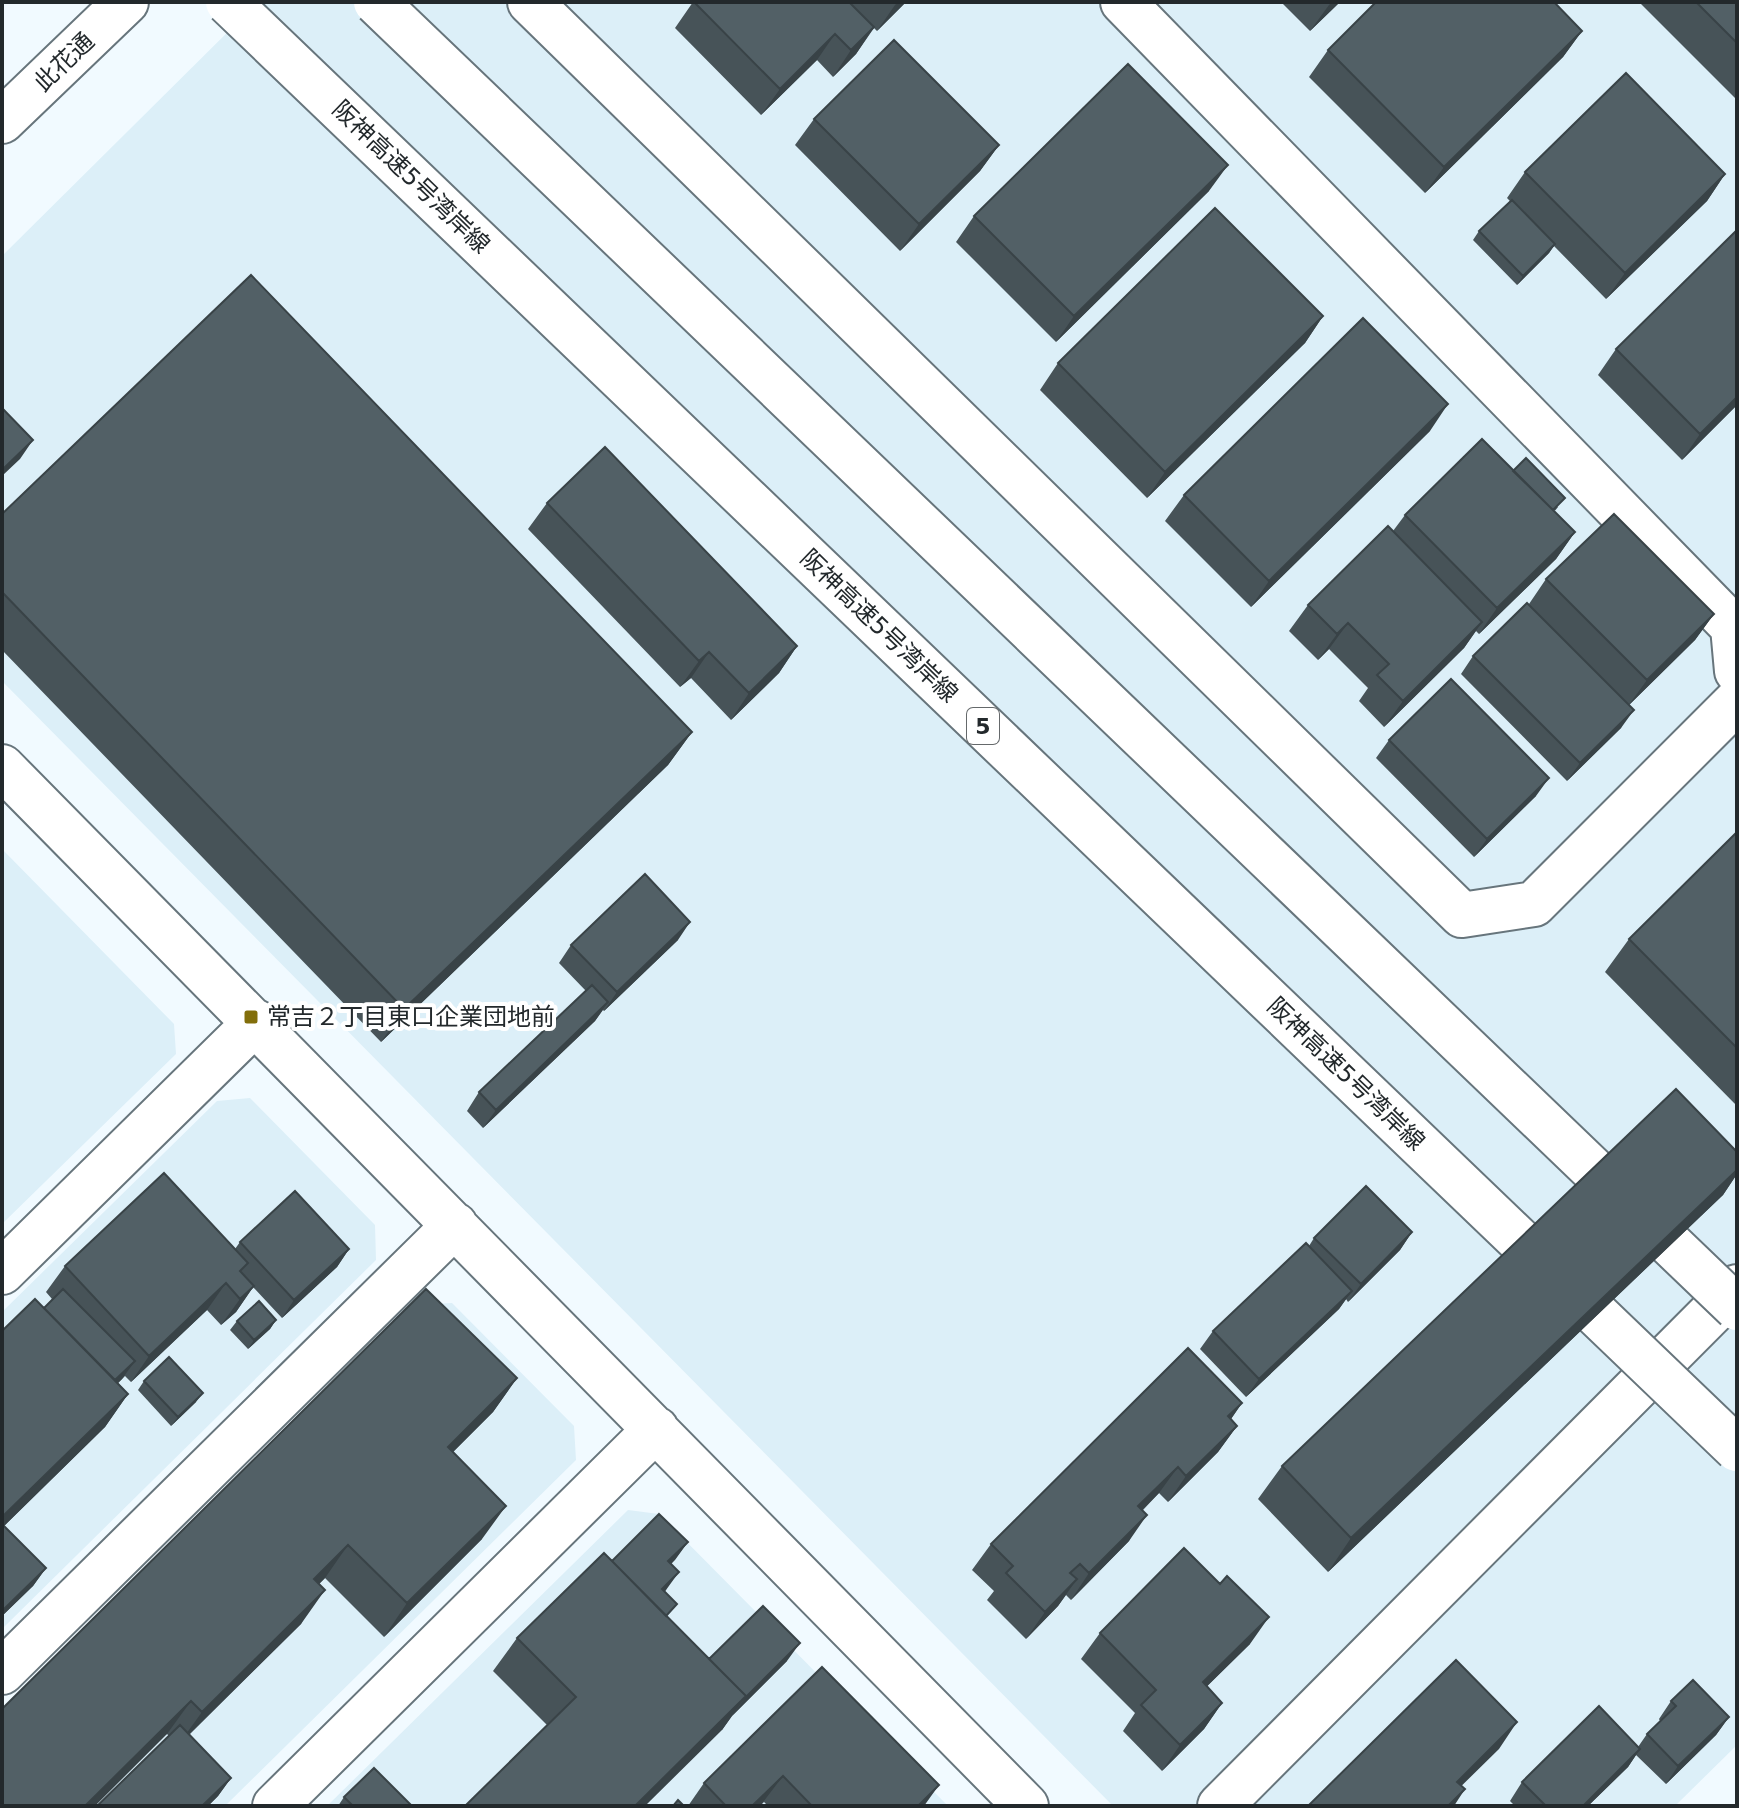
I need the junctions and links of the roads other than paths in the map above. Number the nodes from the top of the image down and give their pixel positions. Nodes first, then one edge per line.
1 (126, 2) edge
2 (228, 2) edge
3 (376, 2) edge
4 (530, 2) edge
5 (1123, 2) edge
6 (2, 121) edge
7 (1737, 671) edge
8 (1737, 701) edge
9 (2, 767) edge
10 (256, 1022) junction
11 (455, 1225) junction
12 (2, 1272) edge
13 (1737, 1287) edge
14 (1737, 1308) edge
15 (656, 1429) junction
16 (1737, 1449) edge
17 (2, 1672) edge
18 (275, 1806) edge
19 (1026, 1806) edge
20 (1220, 1806) edge

1 - 6 main road, 此花通
2 - 16 main road, 阪神高速5号湾岸線 / 5, bridge
3 - 14 main road, bridge
4 - 8 main road
5 - 7 main road
9 - 10 main road
10 - 11 main road
10 - 12 main road
11 - 15 main road
11 - 17 main road
13 - 20 main road
15 - 18 main road
15 - 19 main road

